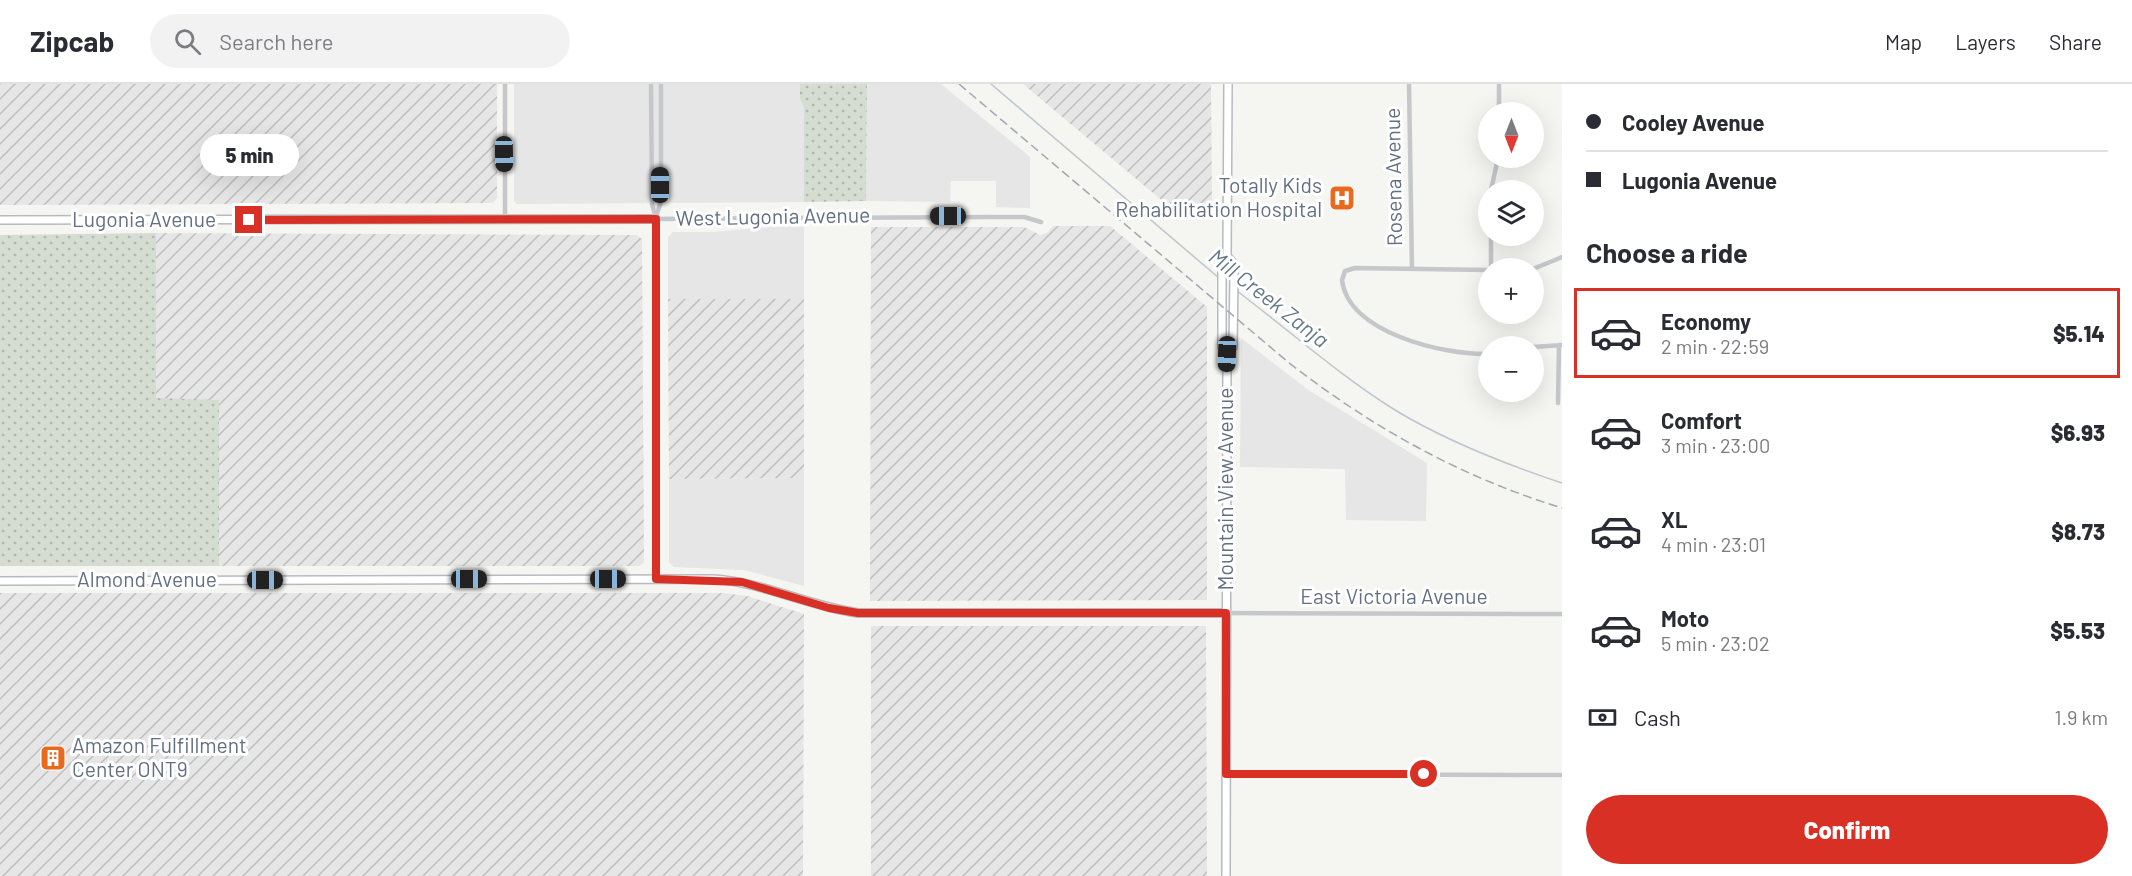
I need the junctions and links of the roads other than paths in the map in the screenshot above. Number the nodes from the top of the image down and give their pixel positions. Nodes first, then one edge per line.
1 (505, 84) edge
2 (651, 84) edge
3 (660, 84) edge
4 (1228, 84) edge
5 (1409, 84) edge
6 (1499, 84) edge
7 (1499, 102) edge
8 (505, 219) junction
9 (656, 219) junction
10 (0, 220) edge
11 (1041, 222) dead end
12 (1227, 256) junction
13 (1562, 257) edge
14 (1544, 264) edge
15 (1412, 269) junction
16 (1478, 269) edge
17 (1560, 345) edge
18 (1544, 346) edge
19 (1478, 353) edge
20 (1227, 354) junction
21 (1558, 404) dead end
22 (656, 579) junction
23 (0, 581) edge
24 (1226, 613) junction
25 (1562, 614) edge
26 (1226, 774) junction
27 (1562, 775) edge
28 (1226, 876) edge

1 - 8 street
2 - 9 street
3 - 9 street
4 - 12 street, Mountain View Avenue
5 - 15 street, Rosena Avenue
6 - 7 street
8 - 9 street, West Lugonia Avenue
8 - 10 street, Lugonia Avenue
9 - 11 street, West Lugonia Avenue
9 - 22 street
12 - 20 street, Mountain View Avenue
12 - 20 street, Mountain View Avenue
13 - 14 street
15 - 16 street
15 - 19 street
17 - 18 street
17 - 21 street
20 - 24 street, Mountain View Avenue
22 - 23 street, Almond Avenue
22 - 24 street, Almond Avenue
24 - 25 street, East Victoria Avenue
24 - 26 street, Mountain View Avenue
26 - 27 street
26 - 28 street, Mountain View Avenue

